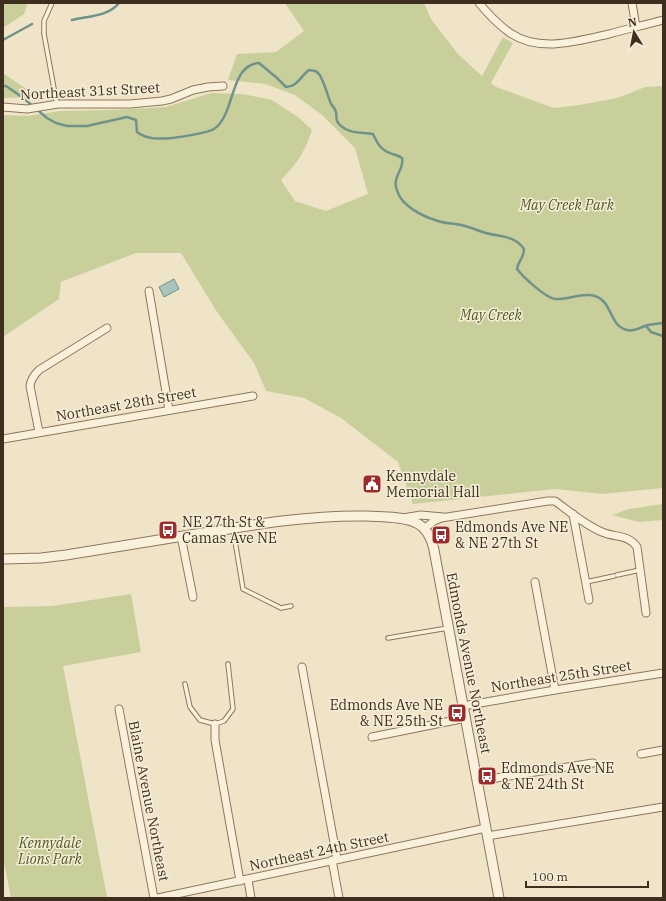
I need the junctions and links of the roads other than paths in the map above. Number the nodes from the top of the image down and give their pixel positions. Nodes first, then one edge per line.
1 (52, 3) edge
2 (480, 3) edge
3 (632, 3) edge
4 (663, 20) edge
5 (636, 27) junction
6 (223, 86) dead end
7 (54, 105) junction
8 (3, 107) edge
9 (149, 291) dead end
10 (106, 328) dead end
11 (253, 396) dead end
12 (169, 410) junction
13 (39, 432) junction
14 (3, 439) edge
15 (573, 514) junction
16 (447, 517) junction
17 (398, 519) junction
18 (233, 528) junction
19 (424, 529) junction
20 (181, 536) junction
21 (3, 559) edge
22 (640, 570) junction
23 (535, 582) dead end
24 (586, 582) junction
25 (193, 597) dead end
26 (589, 600) dead end
27 (291, 606) dead end
28 (646, 613) dead end
29 (449, 628) junction
30 (388, 638) dead end
31 (228, 664) dead end
32 (302, 667) dead end
33 (663, 673) edge
34 (185, 684) dead end
35 (556, 690) junction
36 (463, 706) junction
37 (119, 709) dead end
38 (466, 718) junction
39 (215, 724) junction
40 (372, 737) dead end
41 (663, 750) edge
42 (641, 754) dead end
43 (594, 763) dead end
44 (477, 781) junction
45 (663, 807) edge
46 (487, 832) junction
47 (334, 860) junction
48 (248, 880) junction
49 (240, 881) junction
50 (154, 898) edge
51 (158, 898) edge
52 (251, 898) edge
53 (339, 898) edge
54 (498, 898) edge

1 - 7 lane
2 - 5 street
3 - 5 street
4 - 5 street
6 - 7 street, Northeast 31st Street
7 - 8 street, Northeast 31st Street
9 - 12 street
10 - 13 street
11 - 12 street, Northeast 28th Street
12 - 13 street, Northeast 28th Street
13 - 14 street, Northeast 28th Street
15 - 16 street
15 - 22 street
15 - 24 street
16 - 17 street
16 - 19 street
17 - 18 street
17 - 19 street
18 - 20 street
18 - 27 lane
19 - 29 street, Edmonds Avenue Northeast
20 - 21 street
20 - 25 street
22 - 24 lane
22 - 28 street
23 - 35 street
24 - 26 street
29 - 30 lane
29 - 36 street, Edmonds Avenue Northeast
31 - 39 lane
32 - 47 street
33 - 35 street, Northeast 25th Street
34 - 39 lane
35 - 36 street, Northeast 25th Street
36 - 38 street, Edmonds Avenue Northeast
37 - 50 street, Blaine Avenue Northeast
38 - 40 street
38 - 44 street, Edmonds Avenue Northeast
39 - 49 street
41 - 42 street
43 - 44 street
44 - 46 street, Edmonds Avenue Northeast
45 - 46 street, Northeast 24th Street
46 - 47 street, Northeast 24th Street
46 - 54 street, Edmonds Avenue Northeast
47 - 48 street, Northeast 24th Street
47 - 53 street
48 - 49 street, Northeast 24th Street
48 - 52 street
49 - 51 street, Northeast 24th Street

